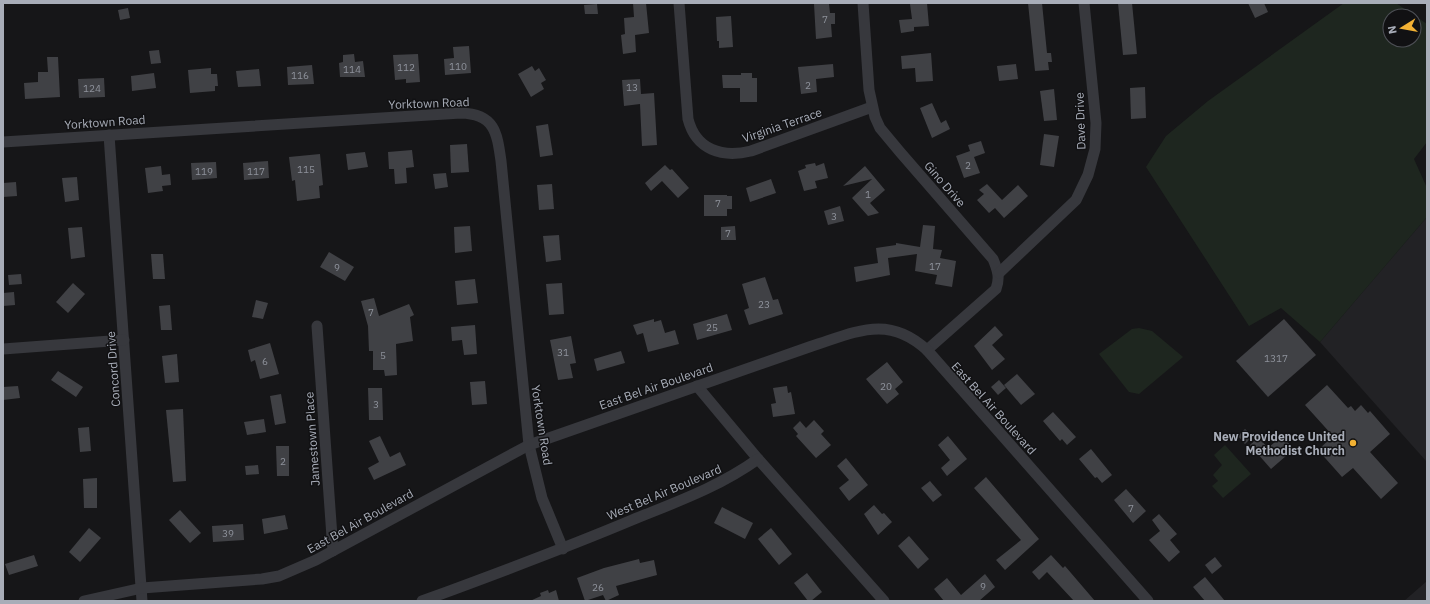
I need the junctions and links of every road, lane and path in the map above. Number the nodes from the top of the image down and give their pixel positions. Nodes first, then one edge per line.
1 (679, 3) edge
2 (863, 3) edge
3 (1084, 3) edge
4 (872, 107) junction
5 (109, 135) junction
6 (3, 142) edge
7 (999, 273) junction
8 (317, 326) dead end
9 (124, 340) junction
10 (3, 349) edge
11 (927, 350) junction
12 (697, 386) junction
13 (529, 445) junction
14 (758, 459) junction
15 (563, 549) junction
16 (333, 551) junction
17 (142, 588) junction
18 (84, 601) edge
19 (142, 601) edge
20 (422, 601) edge
21 (884, 601) edge
22 (1148, 601) edge

1 - 4 street, Virginia Terrace
2 - 4 street, Gino Drive
3 - 7 street, Dave Drive
4 - 7 street, Gino Drive
5 - 6 street, Yorktown Road
5 - 9 street, Concord Drive
5 - 13 street, Yorktown Road
7 - 11 street
8 - 16 street, Jamestown Place
9 - 10 street
9 - 17 street, Concord Drive
11 - 12 street, East Bel Air Boulevard
11 - 22 street, East Bel Air Boulevard
12 - 13 street, East Bel Air Boulevard
12 - 14 street
13 - 15 street, Yorktown Road
13 - 16 street, East Bel Air Boulevard
14 - 15 street, West Bel Air Boulevard
14 - 21 street
15 - 20 street, West Bel Air Boulevard
16 - 17 street, East Bel Air Boulevard
17 - 18 street, East Bel Air Boulevard
17 - 19 street, Concord Drive

